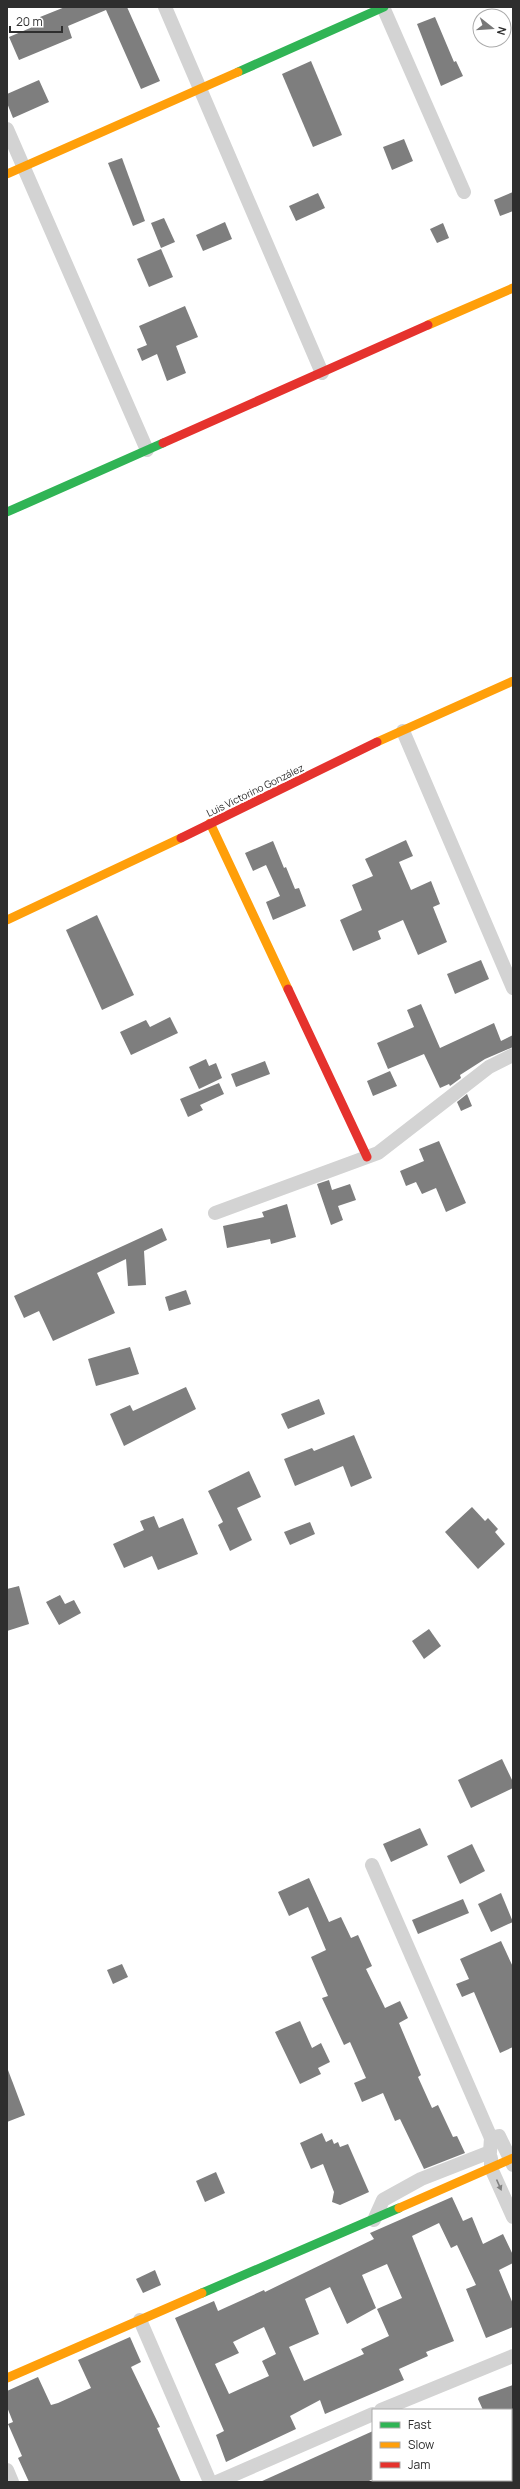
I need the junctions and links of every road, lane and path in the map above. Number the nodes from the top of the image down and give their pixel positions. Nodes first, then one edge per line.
1 (165, 7) edge
2 (383, 7) edge
3 (201, 88) junction
4 (7, 129) edge
5 (24, 167) junction
6 (7, 174) edge
7 (464, 192) dead end
8 (513, 288) edge
9 (322, 373) junction
10 (147, 450) junction
11 (7, 512) edge
12 (513, 681) edge
13 (403, 730) junction
14 (210, 824) junction
15 (7, 920) edge
16 (513, 988) edge
17 (513, 1055) edge
18 (367, 1157) junction
19 (215, 1213) dead end
20 (372, 1865) dead end
21 (494, 2142) junction
22 (512, 2161) edge
23 (492, 2168) junction
24 (513, 2217) edge
25 (374, 2220) junction
26 (140, 2320) junction
27 (513, 2356) edge
28 (7, 2378) edge
29 (383, 2409) edge
30 (372, 2414) edge
31 (7, 2470) edge
32 (12, 2482) edge
33 (210, 2482) edge
34 (217, 2482) edge

1 - 3 street
2 - 3 street
2 - 7 street
3 - 5 street
3 - 9 street
4 - 5 street
5 - 6 street
5 - 10 street
8 - 9 street
9 - 10 street
10 - 11 street
12 - 13 street, Luis Victorino González
13 - 14 street, Luis Victorino González
13 - 16 street
14 - 15 street, Luis Victorino González
14 - 18 street
17 - 18 street
18 - 19 street
20 - 21 street
21 - 22 street
21 - 23 street
21 - 25 street
22 - 23 street
23 -> 24 street
23 - 25 street
25 - 26 street
26 - 28 street
26 - 33 street
27 - 29 street
30 - 34 street
31 - 32 street

